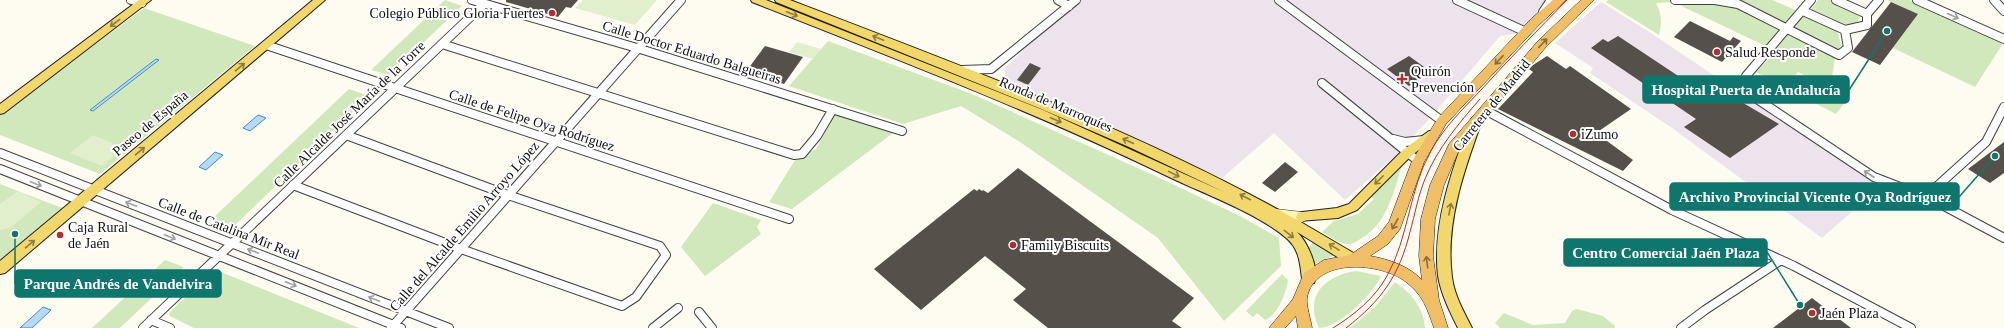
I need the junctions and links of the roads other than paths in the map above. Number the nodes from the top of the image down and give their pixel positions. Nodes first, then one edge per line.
1 (320, 0) edge
2 (472, 0) edge
3 (681, 0) edge
4 (756, 0) edge
5 (780, 0) edge
6 (1058, 0) edge
7 (1076, 0) edge
8 (1279, 0) edge
9 (1457, 0) edge
10 (1552, 0) edge
11 (1560, 0) edge
12 (1588, 0) edge
13 (1675, 0) edge
14 (1811, 0) edge
15 (1836, 0) edge
16 (1879, 0) edge
17 (1917, 0) edge
18 (1994, 0) edge
19 (140, 1) edge
20 (1739, 2) edge
21 (484, 4) junction
22 (1069, 6) junction
23 (1802, 11) junction
24 (2004, 11) edge
25 (1867, 14) junction
26 (1535, 22) junction
27 (1787, 29) junction
28 (1845, 30) junction
29 (1526, 32) junction
30 (2004, 39) edge
31 (442, 44) junction
32 (266, 45) junction
33 (637, 48) junction
34 (956, 69) junction
35 (991, 69) junction
36 (1322, 83) dead end
37 (997, 86) junction
38 (395, 89) junction
39 (597, 94) junction
40 (2004, 107) edge
41 (833, 109) junction
42 (0, 110) edge
43 (1481, 115) junction
44 (1442, 122) junction
45 (902, 131) dead end
46 (346, 135) junction
47 (1429, 137) junction
48 (1392, 139) junction
49 (556, 140) junction
50 (0, 153) edge
51 (1407, 153) junction
52 (1418, 161) junction
53 (0, 169) edge
54 (293, 185) junction
55 (95, 190) junction
56 (508, 195) junction
57 (1931, 199) junction
58 (81, 201) junction
59 (1276, 214) junction
60 (1302, 217) joint
61 (788, 219) dead end
62 (2004, 238) edge
63 (232, 243) junction
64 (461, 249) junction
65 (219, 256) junction
66 (1354, 259) junction
67 (1781, 260) junction
68 (0, 269) edge
69 (1309, 279) junction
70 (1432, 300) junction
71 (1300, 301) junction
72 (678, 308) dead end
73 (406, 311) junction
74 (699, 312) dead end
75 (151, 320) junction
76 (396, 327) edge
77 (143, 328) edge
78 (170, 328) edge
79 (449, 328) edge
80 (653, 328) edge
81 (712, 328) edge
82 (1276, 328) edge
83 (1305, 328) edge
84 (1441, 328) edge
85 (1465, 328) edge
86 (1681, 328) edge
87 (1911, 328) edge

1 - 32 main road, Paseo de España
2 - 21 street, Calle Doctor Eduardo Balgueiras
3 - 33 street, Calle del Alcalde Emilio Arroyo López
4 -> 69 main road, Ronda de Marroquíes
34 -> 5 main road, Ronda de Marroquíes
6 - 22 street
7 - 22 street
8 - 44 street
9 - 29 street
10 - 26 street
11 - 26 highway, Carretera de Madrid
43 -> 12 highway, Carretera de Madrid
13 - 20 street
14 - 23 street
15 - 25 street
16 - 25 street
17 -> 30 street
18 - 24 street
19 -> 42 main road
20 - 27 street
21 - 31 street, Calle Alcalde José María de la Torre
21 - 33 street, Calle Doctor Eduardo Balgueiras
22 - 35 street
23 - 27 street
23 - 28 street
25 - 28 street
26 - 29 highway, Carretera de Madrid
27 - 28 street
57 -> 27 street
29 -> 44 highway, Carretera de Madrid
31 - 38 street, Calle Alcalde José María de la Torre
31 - 39 street
32 - 38 street, Calle de Felipe Oya Rodríguez
55 -> 32 main road, Paseo de España
33 - 39 street, Calle del Alcalde Emilio Arroyo López
33 - 41 street, Calle Doctor Eduardo Balgueiras
34 - 35 street
34 - 37 main road, Ronda de Marroquíes
35 - 37 street
36 - 48 street
59 -> 37 main road, Ronda de Marroquíes
38 - 46 street, Calle Alcalde José María de la Torre
38 - 49 street, Calle de Felipe Oya Rodríguez
39 - 41 street
39 - 49 street, Calle del Alcalde Emilio Arroyo López
40 - 57 street
41 - 45 street, Calle Doctor Eduardo Balgueiras
43 - 67 street
70 -> 43 highway, Carretera de Madrid
85 -> 43 main road
44 - 47 highway, Carretera de Madrid
46 - 54 street, Calle Alcalde José María de la Torre
46 - 56 street
47 - 48 street
47 - 51 main road
47 - 52 highway, Carretera de Madrid
48 - 51 street
49 - 56 street, Calle del Alcalde Emilio Arroyo López
49 - 61 street, Calle de Felipe Oya Rodríguez
50 - 55 street, Calle de Catalina Mir Real
51 - 52 street
51 -> 60 main road
52 -> 66 highway, Carretera de Madrid
53 -> 58 street, Calle de Catalina Mir Real
54 - 63 street, Calle Alcalde José María de la Torre
54 - 64 street
55 - 58 main road, Paseo de España
63 -> 55 street, Calle de Catalina Mir Real
56 - 64 street, Calle del Alcalde Emilio Arroyo López
56 - 64 street
57 - 62 street
58 -> 65 street, Calle de Catalina Mir Real
68 -> 58 main road, Paseo de España
59 - 60 main road
66 -> 59 main road, Ronda de Marroquíes
63 - 65 street, Calle Alcalde José María de la Torre
73 -> 63 street, Calle de Catalina Mir Real
64 - 73 street, Calle del Alcalde Emilio Arroyo López
65 - 75 street, Calle Alcalde José María de la Torre
65 -> 76 street, Calle de Catalina Mir Real
66 - 69 highway
66 - 70 highway
67 - 86 street
67 - 87 street
69 - 71 highway
70 - 84 highway
71 - 82 highway
71 - 83 highway
72 - 80 street
73 - 76 street, Calle del Alcalde Emilio Arroyo López
73 - 79 street, Calle de Catalina Mir Real
74 - 81 street
75 - 77 street, Calle Alcalde José María de la Torre
75 - 78 street

